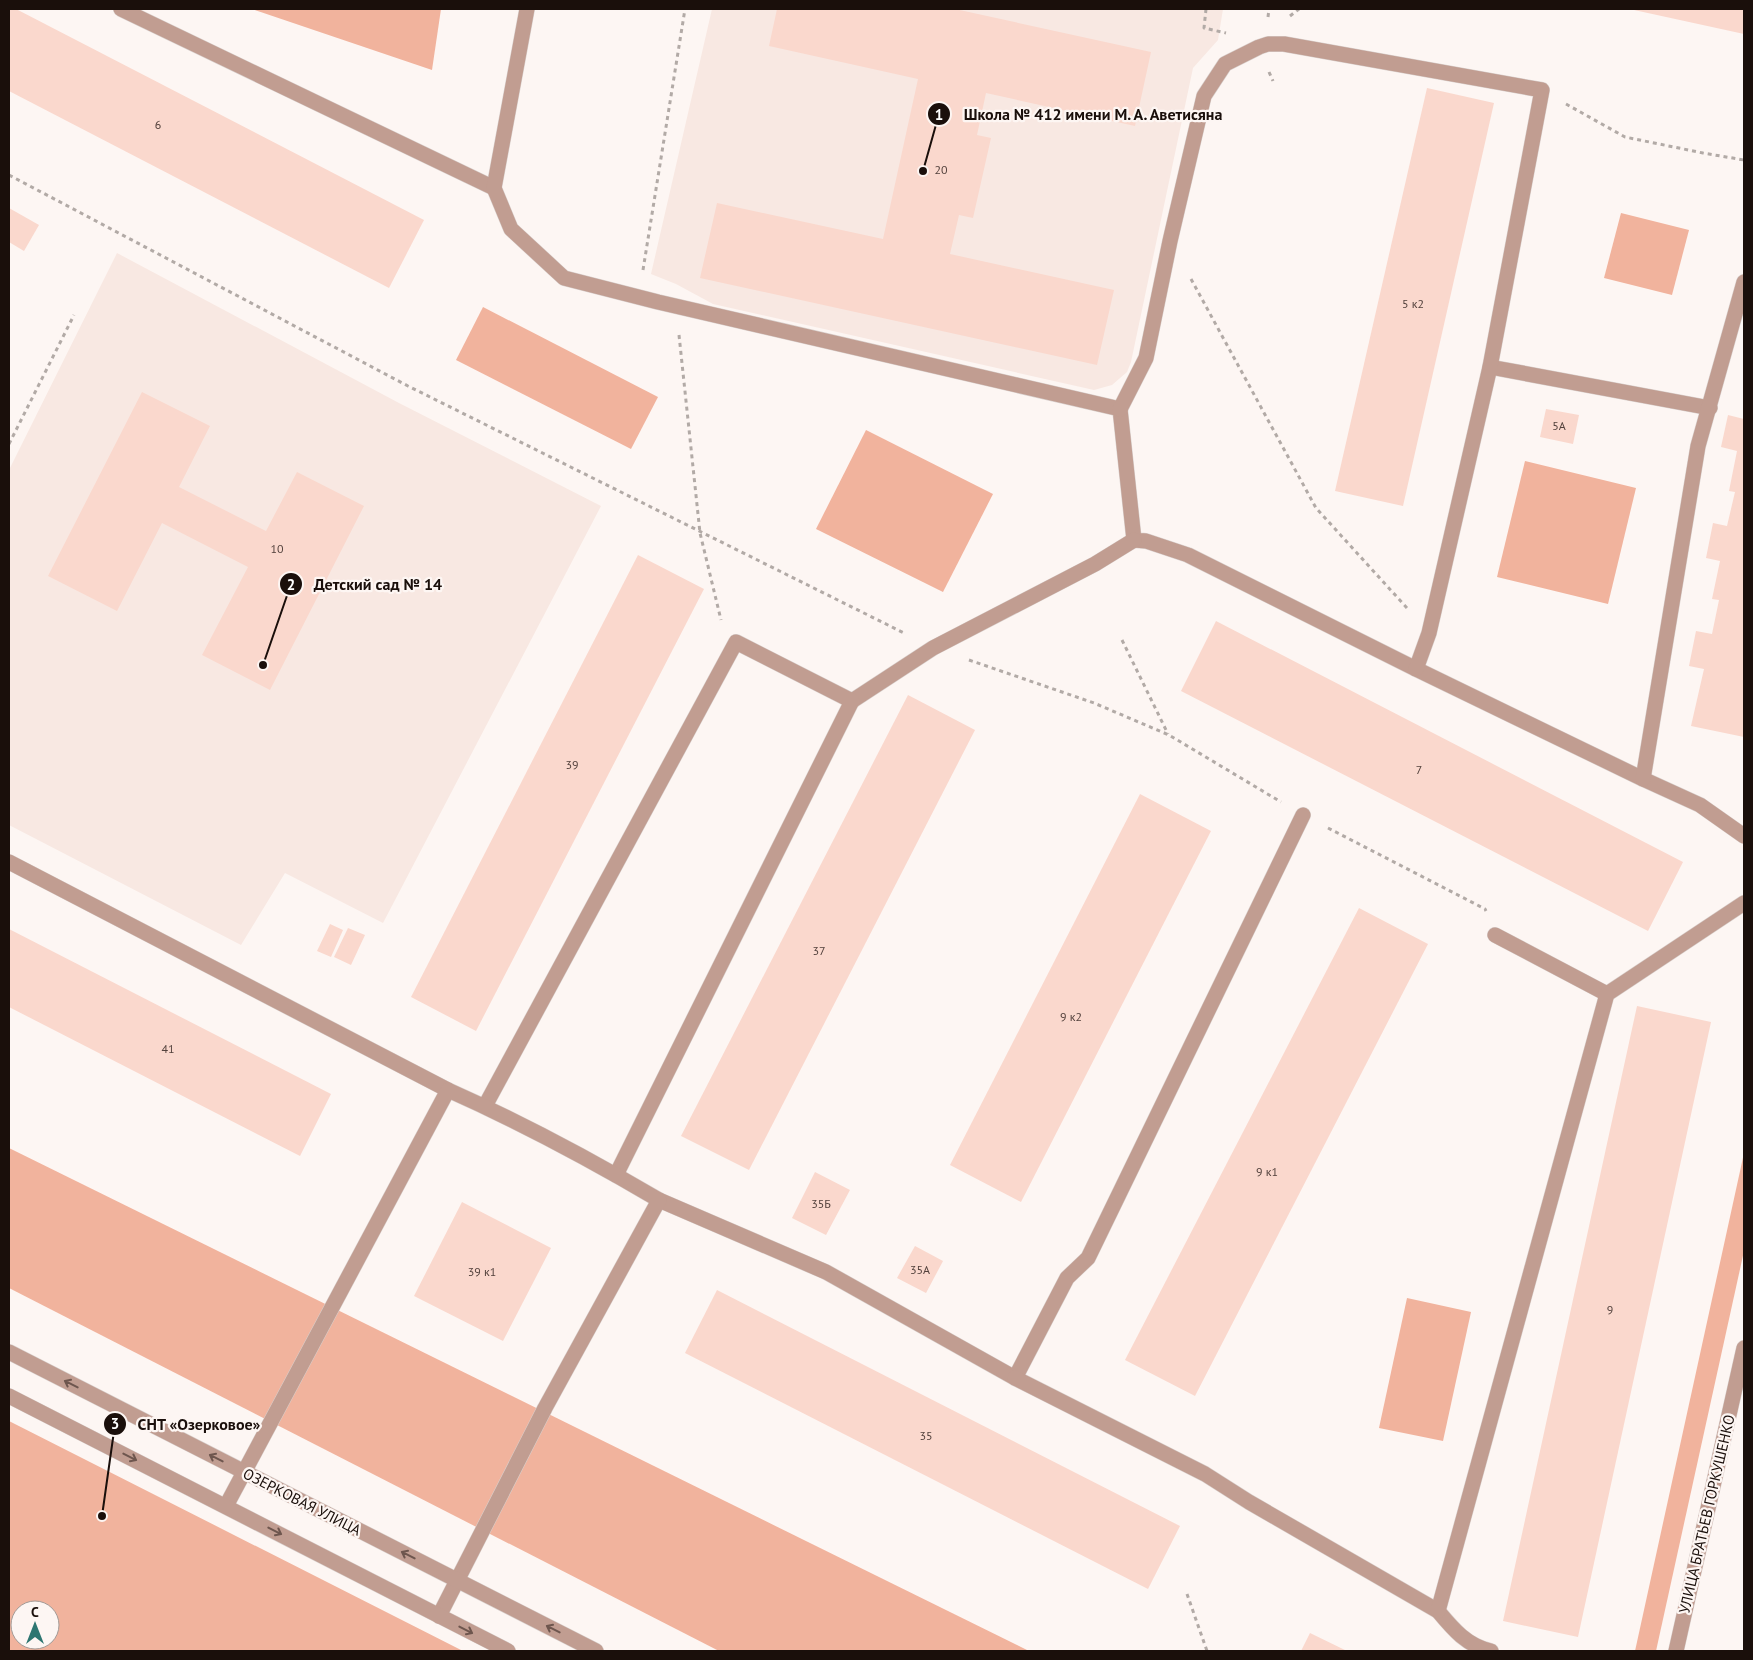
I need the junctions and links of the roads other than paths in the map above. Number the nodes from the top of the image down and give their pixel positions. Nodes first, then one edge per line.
1 (120, 9) edge
2 (527, 9) edge
3 (494, 188) junction
4 (1744, 282) edge
5 (1490, 367) junction
6 (1710, 408) junction
7 (1120, 409) junction
8 (1134, 540) junction
9 (1416, 670) junction
10 (852, 701) junction
11 (1644, 779) junction
12 (1303, 815) road end
13 (1744, 836) edge
14 (9, 862) edge
15 (1744, 903) edge
16 (1495, 935) road end
17 (1606, 994) junction
18 (448, 1090) junction
19 (485, 1106) junction
20 (616, 1175) junction
21 (659, 1200) junction
22 (1744, 1348) edge
23 (9, 1352) edge
24 (1015, 1378) junction
25 (9, 1396) edge
26 (245, 1472) junction
27 (226, 1506) junction
28 (457, 1580) junction
29 (1438, 1611) junction
30 (439, 1616) junction
31 (508, 1651) edge
32 (596, 1651) edge
33 (1491, 1651) edge
34 (1676, 1651) edge

1 - 3 street
2 - 3 street
3 - 7 street
4 - 6 street
5 - 6 street
5 - 7 street
5 - 9 street
6 - 11 street
7 - 8 street
8 - 9 street
8 - 10 street
9 - 11 street
10 - 19 street
10 - 20 street
11 - 13 street
12 - 24 street
14 - 18 street
15 - 17 street
16 - 17 street
17 - 29 street
18 - 19 street
18 - 26 street
19 - 20 street
20 - 21 street
21 - 24 street
21 - 28 street
22 - 34 street, УЛИЦА БРАТЬЕВ ГОРКУШЕНКО
26 -> 23 street, ОЗЕРКОВАЯ УЛИЦА
24 - 29 street
25 -> 27 street
26 - 27 street
28 -> 26 street, ОЗЕРКОВАЯ УЛИЦА
27 -> 30 street
28 - 30 street
32 -> 28 street, ОЗЕРКОВАЯ УЛИЦА
29 - 33 street
30 -> 31 street

